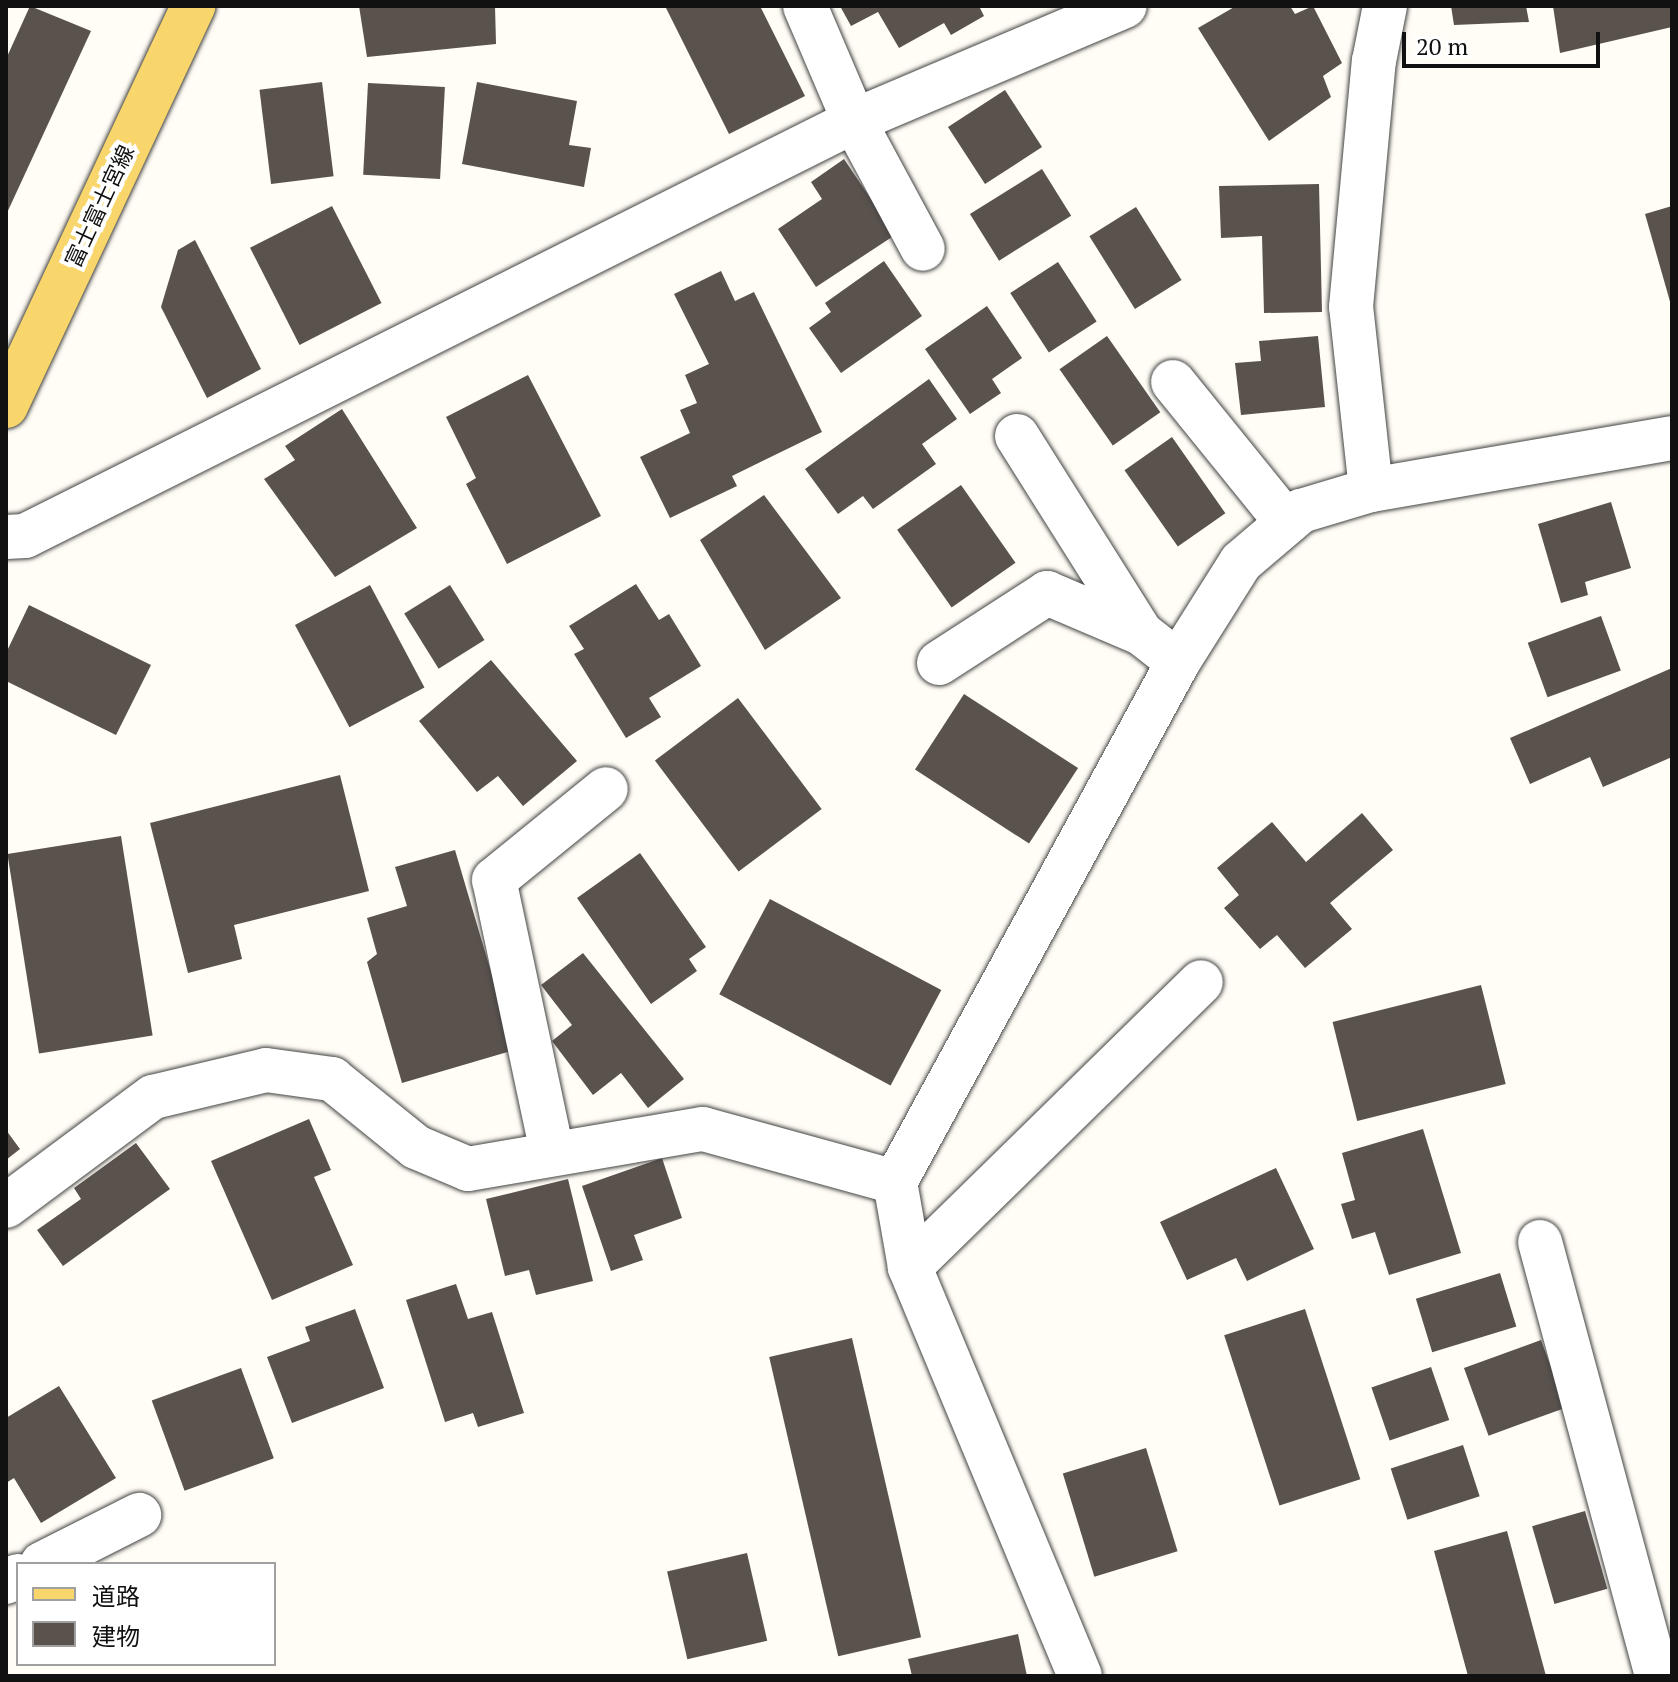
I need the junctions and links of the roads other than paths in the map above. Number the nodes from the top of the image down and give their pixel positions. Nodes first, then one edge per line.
1 (193, 6) edge
2 (805, 6) edge
3 (1125, 6) edge
4 (1385, 6) edge
5 (854, 121) junction
6 (923, 249) dead end
7 (1173, 382) dead end
8 (6, 406) edge
9 (1017, 436) dead end
10 (1672, 438) edge
11 (1371, 490) junction
12 (1287, 523) junction
13 (6, 537) edge
14 (1141, 633) junction
15 (1178, 662) junction
16 (939, 663) dead end
17 (606, 789) dead end
18 (1201, 982) dead end
19 (552, 1152) junction
20 (895, 1182) junction
21 (6, 1206) edge
22 (1540, 1242) dead end
23 (910, 1267) junction
24 (139, 1515) dead end
25 (46, 1562) edge
26 (1080, 1676) edge
27 (1657, 1676) edge

1 - 8 main road, 富士富士宮線
2 - 5 street
3 - 5 street
4 - 11 street
5 - 6 street
5 - 13 street
7 - 12 street
9 - 14 street
10 - 11 street
11 - 12 street
12 - 15 street
14 - 15 street
14 - 16 street
15 - 20 street
17 - 19 street
18 - 23 street
19 - 20 street
19 - 21 street
20 - 23 street
22 - 27 street
23 - 26 street
24 - 25 street

